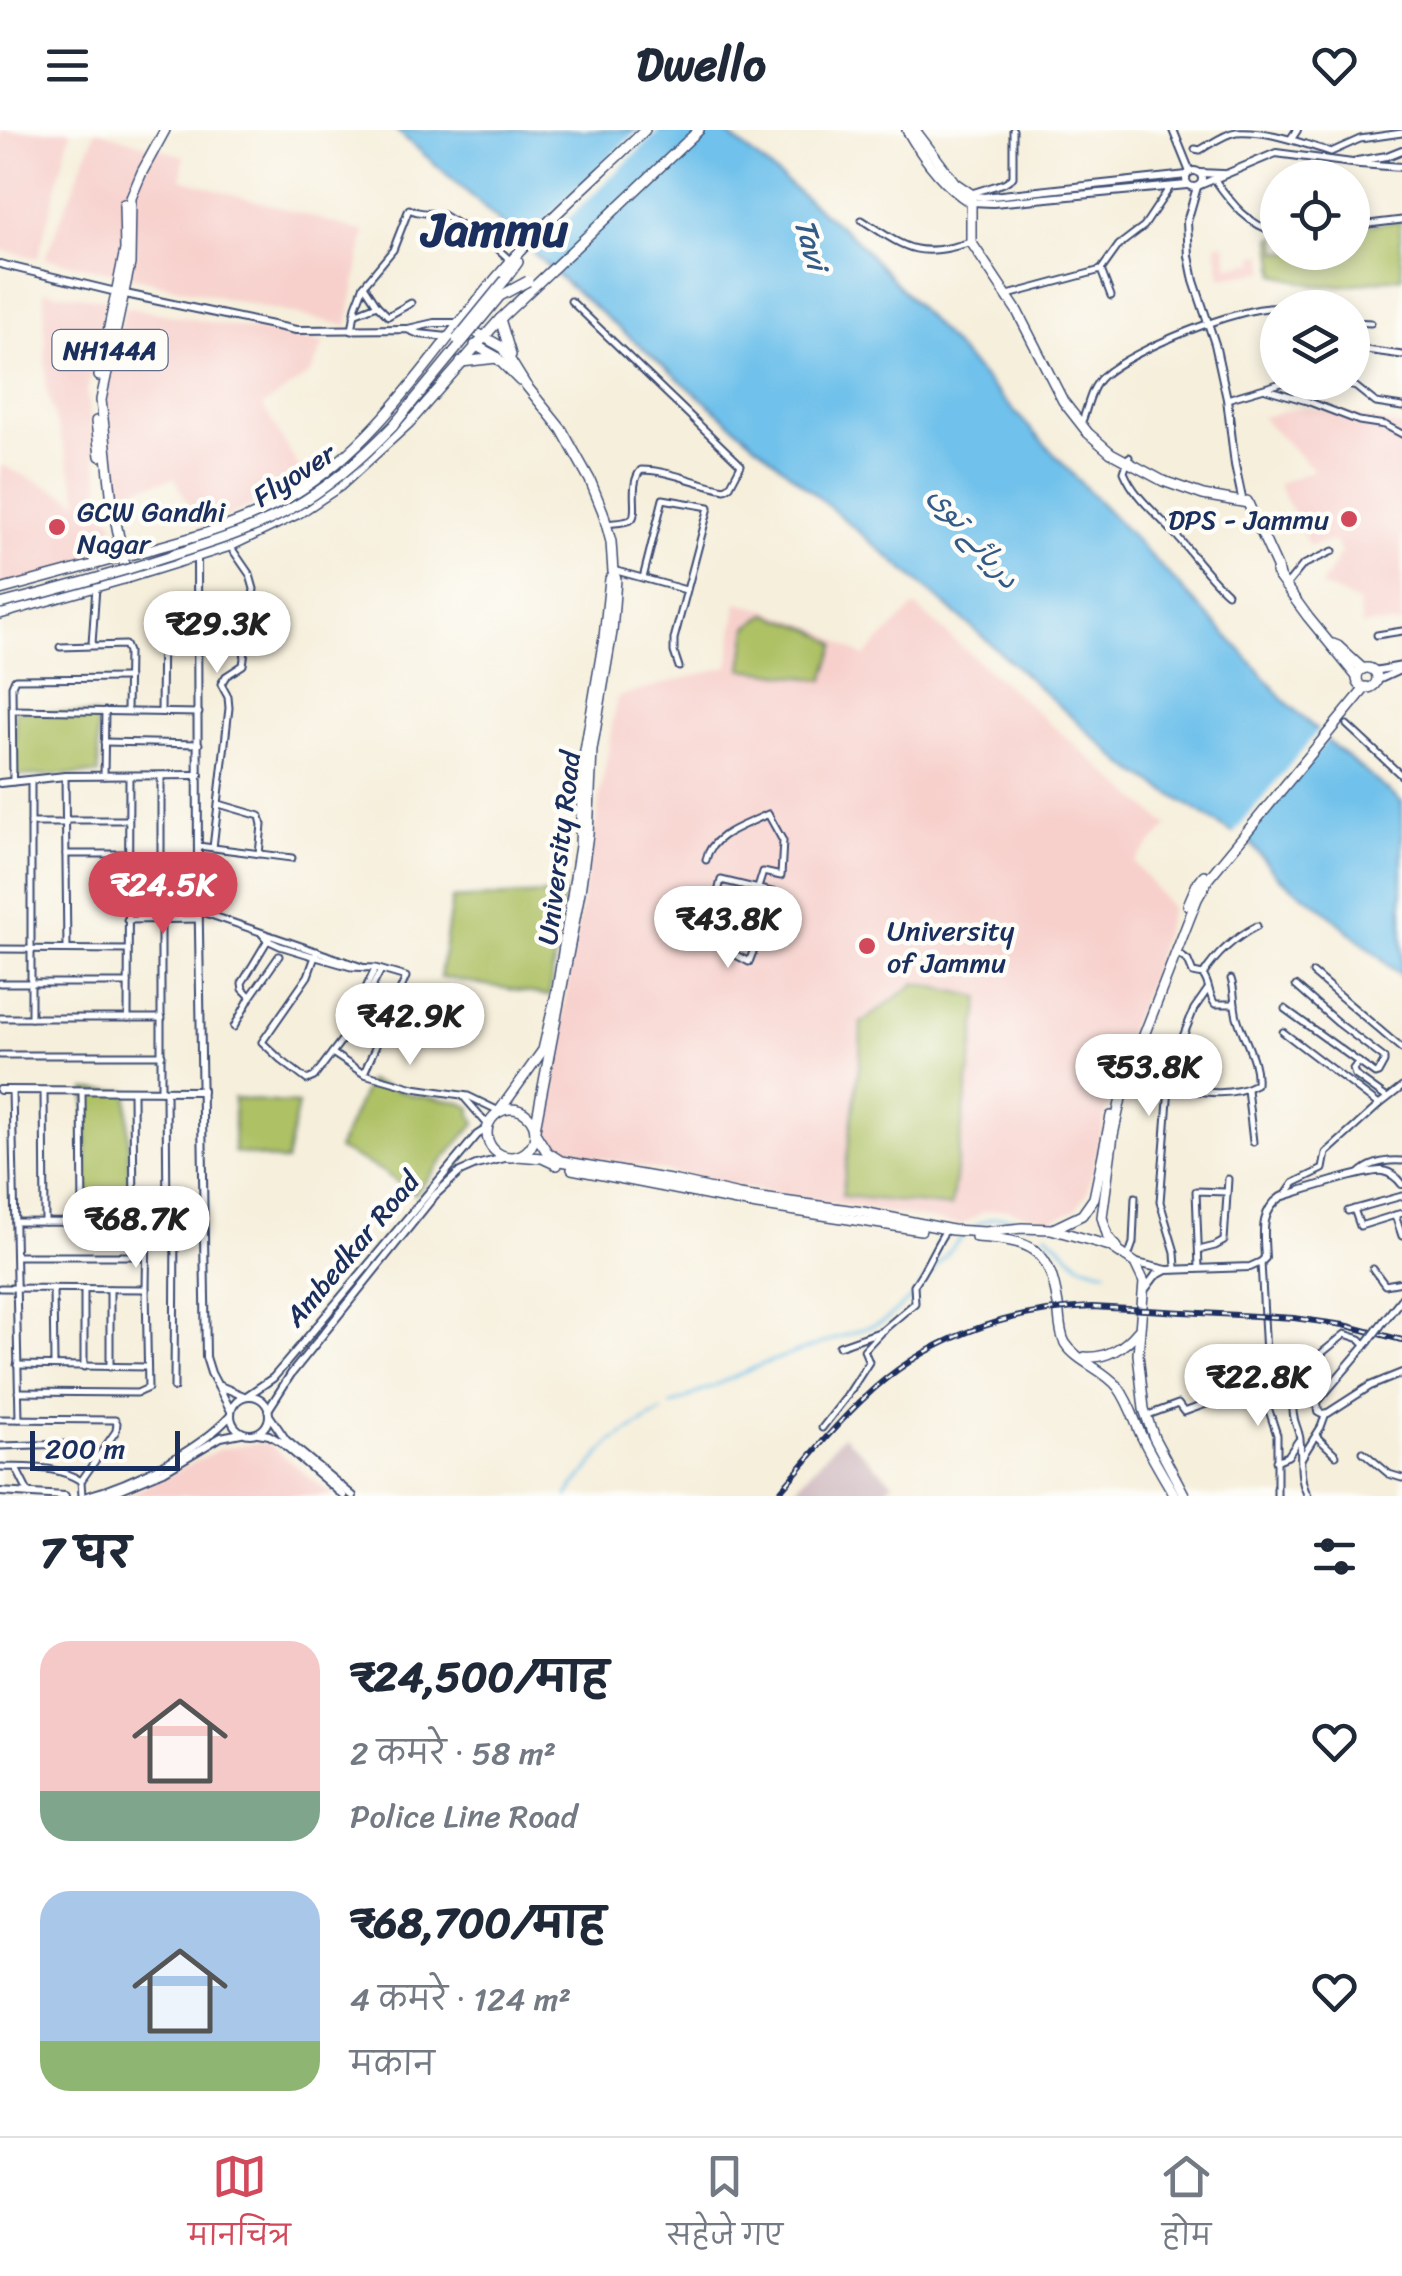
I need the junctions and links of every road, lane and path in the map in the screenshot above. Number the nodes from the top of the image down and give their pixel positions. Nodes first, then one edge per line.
1 (162, 130) edge
2 (648, 130) edge
3 (699, 130) edge
4 (1013, 130) edge
5 (1173, 130) edge
6 (1297, 130) edge
7 (915, 131) edge
8 (1402, 134) edge
9 (1291, 139) junction
10 (1195, 149) dead end
11 (1402, 150) edge
12 (1330, 160) edge
13 (1360, 160) edge
14 (1370, 164) edge
15 (1402, 166) edge
16 (1192, 173) junction
17 (1223, 174) junction
18 (1214, 180) junction
19 (1171, 184) junction
20 (1188, 185) junction
21 (1198, 186) junction
22 (970, 198) junction
23 (862, 220) dead end
24 (1402, 220) edge
25 (1370, 224) edge
26 (1260, 227) edge
27 (971, 242) junction
28 (518, 257) junction
29 (0, 264) edge
30 (1101, 270) junction
31 (546, 277) junction
32 (364, 284) junction
33 (119, 293) junction
34 (1011, 295) junction
35 (1111, 296) dead end
36 (571, 300) dead end
37 (411, 303) dead end
38 (378, 305) junction
39 (1260, 308) edge
40 (354, 314) junction
41 (500, 319) junction
42 (1208, 322) junction
43 (459, 323) junction
44 (407, 330) junction
45 (352, 331) junction
46 (448, 336) junction
47 (483, 336) junction
48 (476, 345) junction
49 (1370, 351) edge
50 (437, 353) junction
51 (1402, 355) edge
52 (497, 358) junction
53 (461, 362) junction
54 (516, 368) junction
55 (444, 380) junction
56 (525, 384) junction
57 (1260, 390) edge
58 (1228, 398) junction
59 (1370, 398) edge
60 (1297, 400) edge
61 (1402, 407) edge
62 (1083, 419) junction
63 (1402, 434) edge
64 (1128, 459) junction
65 (1244, 498) junction
66 (606, 524) junction
67 (195, 536) junction
68 (115, 543) junction
69 (230, 546) junction
70 (1333, 551) dead end
71 (210, 552) junction
72 (197, 556) junction
73 (120, 557) junction
74 (182, 561) junction
75 (88, 566) junction
76 (613, 571) junction
77 (196, 577) junction
78 (643, 578) junction
79 (125, 579) junction
80 (96, 586) junction
81 (1285, 587) junction
82 (0, 590) edge
83 (686, 590) junction
84 (1227, 593) dead end
85 (0, 602) edge
86 (0, 614) edge
87 (162, 623) dead end
88 (1402, 631) edge
89 (1376, 634) dead end
90 (92, 644) junction
91 (60, 647) dead end
92 (679, 667) dead end
93 (1402, 668) edge
94 (128, 678) junction
95 (1364, 682) junction
96 (13, 710) junction
97 (105, 711) junction
98 (127, 712) junction
99 (161, 712) junction
100 (199, 713) junction
101 (1347, 725) dead end
102 (104, 742) junction
103 (199, 744) junction
104 (1400, 772) edge
105 (199, 775) junction
106 (66, 776) junction
107 (104, 776) junction
108 (129, 776) junction
109 (161, 776) junction
110 (31, 780) junction
111 (12, 782) junction
112 (0, 783) edge
113 (218, 804) junction
114 (129, 820) junction
115 (66, 822) junction
116 (31, 824) junction
117 (198, 846) junction
118 (213, 848) junction
119 (66, 854) junction
120 (128, 854) junction
121 (260, 854) junction
122 (292, 858) dead end
123 (706, 860) dead end
124 (1206, 877) junction
125 (758, 890) junction
126 (199, 915) junction
127 (127, 920) junction
128 (161, 920) junction
129 (1257, 926) dead end
130 (267, 937) junction
131 (0, 948) edge
132 (30, 949) junction
133 (68, 949) junction
134 (128, 950) junction
135 (1177, 953) junction
136 (317, 954) junction
137 (279, 956) dead end
138 (378, 969) junction
139 (1313, 974) dead end
140 (1230, 979) dead end
141 (1206, 981) junction
142 (0, 983) edge
143 (128, 983) junction
144 (30, 984) junction
145 (1296, 986) dead end
146 (250, 996) junction
147 (1235, 1004) junction
148 (1286, 1009) dead end
149 (0, 1018) edge
150 (31, 1018) junction
151 (128, 1018) junction
152 (162, 1018) junction
153 (234, 1027) dead end
154 (1283, 1032) dead end
155 (548, 1046) junction
156 (1402, 1049) edge
157 (332, 1053) junction
158 (162, 1054) junction
159 (0, 1055) edge
160 (1359, 1062) junction
161 (364, 1074) junction
162 (1169, 1087) junction
163 (1402, 1087) edge
164 (1247, 1089) junction
165 (0, 1090) edge
166 (12, 1090) junction
167 (44, 1091) junction
168 (82, 1091) junction
169 (133, 1091) junction
170 (164, 1091) junction
171 (202, 1091) junction
172 (464, 1096) junction
173 (1387, 1098) junction
174 (1379, 1104) junction
175 (500, 1111) junction
176 (489, 1127) junction
177 (535, 1131) junction
178 (1253, 1142) dead end
179 (513, 1156) junction
180 (1402, 1162) edge
181 (1360, 1174) junction
182 (1228, 1179) dead end
183 (1402, 1184) edge
184 (1226, 1192) junction
185 (1285, 1196) junction
186 (1402, 1196) edge
187 (1135, 1197) dead end
188 (1399, 1214) edge
189 (15, 1222) junction
190 (45, 1222) junction
191 (83, 1222) junction
192 (134, 1222) junction
193 (147, 1222) junction
194 (171, 1223) junction
195 (203, 1223) junction
196 (1030, 1229) junction
197 (1052, 1229) junction
198 (952, 1233) junction
199 (985, 1234) junction
200 (1402, 1236) edge
201 (1031, 1246) junction
202 (1199, 1250) junction
203 (16, 1256) junction
204 (146, 1256) junction
205 (1128, 1258) junction
206 (1261, 1262) junction
207 (1199, 1268) junction
208 (1172, 1269) junction
209 (1373, 1270) dead end
210 (1402, 1282) edge
211 (0, 1288) edge
212 (16, 1288) junction
213 (54, 1288) junction
214 (84, 1288) junction
215 (110, 1289) junction
216 (146, 1289) junction
217 (1145, 1290) junction
218 (1402, 1298) edge
219 (882, 1330) junction
220 (1138, 1331) junction
221 (1367, 1343) junction
222 (839, 1346) dead end
223 (1078, 1355) junction
224 (17, 1365) junction
225 (54, 1366) junction
226 (147, 1366) junction
227 (84, 1367) junction
228 (110, 1368) junction
229 (1402, 1373) edge
230 (218, 1385) junction
231 (174, 1388) dead end
232 (1263, 1390) junction
233 (18, 1392) junction
234 (246, 1396) junction
235 (1293, 1407) dead end
236 (268, 1412) junction
237 (231, 1413) junction
238 (1326, 1413) junction
239 (1146, 1416) junction
240 (0, 1419) edge
241 (19, 1419) junction
242 (822, 1428) dead end
243 (241, 1433) junction
244 (257, 1433) junction
245 (1316, 1436) junction
246 (1300, 1438) junction
247 (72, 1444) dead end
248 (0, 1446) edge
249 (1363, 1452) dead end
250 (1336, 1455) dead end
251 (1301, 1459) junction
252 (1276, 1460) junction
253 (0, 1467) edge
254 (16, 1468) junction
255 (1402, 1478) edge
256 (81, 1481) junction
257 (0, 1492) edge
258 (30, 1494) edge
259 (342, 1494) edge
260 (65, 1496) edge
261 (85, 1496) edge
262 (105, 1496) edge
263 (354, 1496) edge
264 (1174, 1496) edge
265 (1185, 1496) edge
266 (1277, 1496) edge
267 (1308, 1496) edge

1 - 33 main road, NH144A
2 - 28 main road
3 - 31 main road
4 - 22 street
5 - 16 main road
6 - 9 main road
7 - 22 main road
8 - 9 street
9 - 10 street
11 - 13 main road
12 - 17 main road
14 - 15 main road
16 - 17 main road
16 - 20 main road
16 - 21 main road
16 - 22 main road
17 - 18 main road
18 - 21 main road
18 - 26 street
19 - 20 main road
19 - 22 main road
19 - 30 street
20 - 21 main road
21 - 42 main road
22 - 27 main road
23 - 27 street
24 - 25 street
27 - 34 main road
28 - 32 street
28 - 43 main road
28 - 85 main road, Flyover, bridge
29 - 33 main road
30 - 34 street
30 - 35 street
31 - 41 main road
31 - 85 main road, Flyover, bridge
32 - 38 street
32 - 40 street
33 - 45 main road
33 - 68 main road, NH144A
33 - 73 main road, NH144A
34 - 62 main road
34 - 64 main road
36 - 66 street
37 - 38 street
38 - 40 street
39 - 42 street
40 - 45 street
41 - 47 main road
41 - 54 main road
42 - 58 main road
42 - 62 street
43 - 44 main road
43 - 46 main road
43 - 47 main road
44 - 45 main road
44 - 46 main road
46 - 48 main road
46 - 50 main road
47 - 48 main road
47 - 54 main road
48 - 52 main road
48 - 53 main road
49 - 51 street
50 - 55 main road
50 - 67 main road
52 - 53 main road
52 - 56 main road
53 - 55 main road
54 - 56 main road
55 - 69 main road
56 - 66 main road, University Road
57 - 58 street
58 - 65 main road
59 - 61 street
60 - 63 street
62 - 64 main road
64 - 65 main road
64 - 84 street
65 - 81 main road
66 - 76 main road, University Road
67 - 72 main road
67 - 73 main road
68 - 73 main road, NH144A
68 - 75 main road
69 - 71 main road
69 - 113 street
70 - 81 street
71 - 72 main road
71 - 77 main road
72 - 74 main road
72 - 77 main road
73 - 75 main road
73 - 79 main road, NH144A
74 - 77 main road
74 - 79 main road
75 - 82 main road
76 - 78 street
76 - 155 main road, University Road
77 - 100 main road
78 - 83 street
78 - 83 street
79 - 80 main road
80 - 86 main road
80 - 90 street
81 - 95 main road
83 - 92 street
87 - 99 street
88 - 89 street
90 - 91 street
90 - 94 street
93 - 95 main road
94 - 96 street
94 - 98 street
95 - 124 main road
96 - 97 street
96 - 111 street
97 - 98 street
97 - 102 street
98 - 99 street
99 - 100 street
100 - 103 main road
101 - 104 street
102 - 103 street
102 - 107 street
103 - 105 main road
105 - 109 main road
105 - 117 main road
106 - 107 main road
106 - 110 main road
106 - 115 street
107 - 108 main road
108 - 109 main road
108 - 114 street
109 - 128 street
110 - 111 main road
110 - 116 street
111 - 112 main road
113 - 118 street
113 - 121 street
114 - 115 street
114 - 120 street
115 - 116 street
115 - 119 street
116 - 132 street
117 - 118 street
117 - 126 main road
118 - 121 street
119 - 120 street
119 - 133 street
120 - 127 street
121 - 122 street
123 - 125 street
124 - 135 main road
124 - 197 main road
125 - 125 street
126 - 128 street
126 - 130 street
126 - 171 main road
127 - 128 street
127 - 134 street
128 - 152 street
129 - 141 street
130 - 136 street
130 - 146 street
131 - 132 street
132 - 133 street
132 - 144 street
133 - 134 street
134 - 143 street
135 - 141 street
135 - 205 main road
136 - 138 street
136 - 157 street
137 - 146 street
138 - 157 street
138 - 161 street
139 - 156 street
140 - 147 street
141 - 147 street
141 - 162 street
142 - 144 street
143 - 144 street
143 - 151 street
144 - 150 street
145 - 160 street
146 - 153 street
147 - 164 street
148 - 160 street
149 - 150 street
150 - 151 street
151 - 152 street
152 - 158 street
154 - 174 street
155 - 175 main road, University Road
155 - 177 main road, University Road
157 - 161 street
158 - 159 street
158 - 170 street
160 - 173 street
161 - 172 street
162 - 164 street
162 - 208 street
163 - 173 street
164 - 178 street
165 - 166 main road
166 - 167 main road
166 - 189 street
167 - 168 main road
167 - 190 street
168 - 169 main road
168 - 191 street
169 - 170 main road
169 - 192 street
170 - 171 main road
170 - 194 street
171 - 195 main road
172 - 175 street
172 - 176 street
173 - 174 street
174 - 185 street
175 - 176 main road
175 - 177 main road
176 - 179 main road
176 - 234 main road, Ambedkar Road
177 - 179 main road
177 - 198 main road
179 - 198 main road
179 - 236 main road
180 - 181 street
181 - 183 main road
181 - 185 main road
182 - 184 street
184 - 202 street
184 - 202 street
185 - 206 main road
186 - 188 street
187 - 205 street
188 - 200 street
189 - 190 street
189 - 203 street
190 - 191 street
191 - 192 street
192 - 193 street
193 - 194 street
193 - 204 street
194 - 195 street
194 - 231 street
195 - 230 main road
196 - 197 main road
196 - 199 main road
196 - 201 main road
197 - 205 main road
198 - 199 main road
198 - 219 street
199 - 201 main road
201 - 223 main road
202 - 207 street
203 - 204 street
203 - 212 street
204 - 216 street
205 - 208 main road
205 - 217 main road
206 - 207 main road
206 - 232 street
207 - 208 main road
208 - 217 main road
209 - 210 street
211 - 212 street
212 - 213 street
212 - 224 street
213 - 214 street
213 - 225 street
214 - 215 street
214 - 227 street
215 - 216 street
215 - 228 street
216 - 226 street
217 - 220 main road
218 - 221 main road, bridge
219 - 222 street
219 - 242 street
220 - 223 main road
220 - 239 main road
221 - 232 street
221 - 238 main road
223 - 264 main road
224 - 225 street
224 - 233 street
225 - 227 street
226 - 228 street
226 - 233 street
227 - 228 street
229 - 238 main road
230 - 234 main road
230 - 237 main road
232 - 239 street
232 - 252 street
233 - 241 street
234 - 236 main road
234 - 237 main road
235 - 246 street
236 - 244 main road
236 - 263 main road
237 - 243 main road
237 - 261 main road
238 - 245 street
239 - 265 main road
240 - 241 street
241 - 256 street
243 - 244 main road
243 - 262 main road
244 - 259 main road
245 - 250 street
245 - 251 street
246 - 251 street
246 - 252 street
247 - 248 street
249 - 255 street
251 - 267 street
252 - 266 street
253 - 254 street
254 - 256 street
254 - 258 street
256 - 261 street
257 - 258 main road
258 - 260 main road

